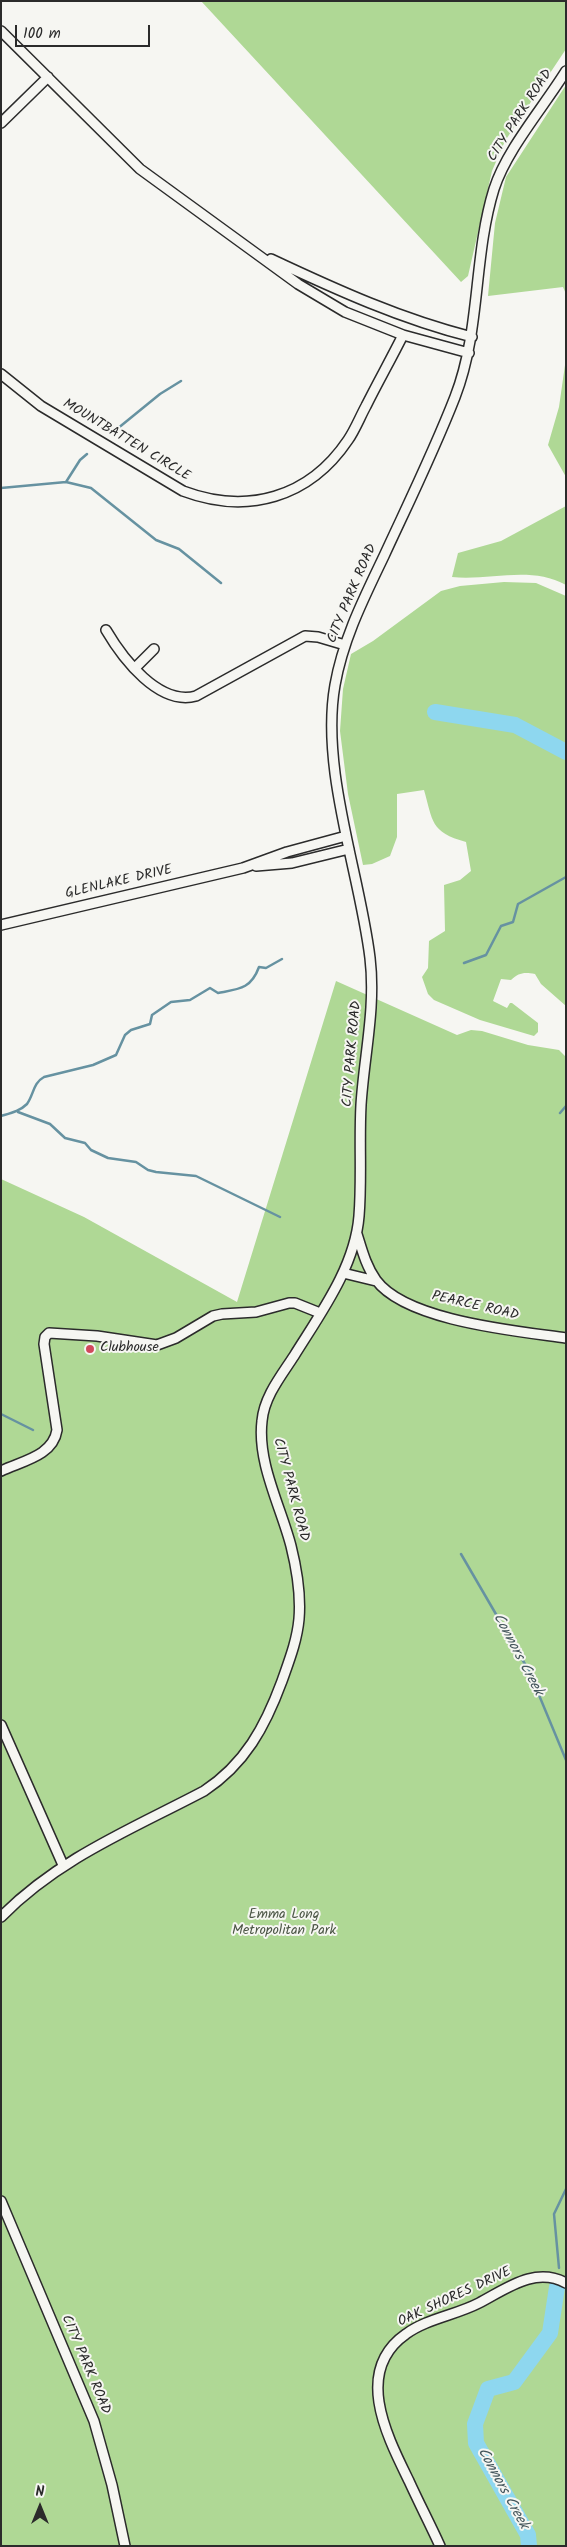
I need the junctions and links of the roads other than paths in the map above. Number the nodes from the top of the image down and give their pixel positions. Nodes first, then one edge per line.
1 (1, 32) edge
2 (566, 71) edge
3 (48, 77) junction
4 (1, 123) edge
5 (252, 250) junction
6 (403, 335) junction
7 (472, 337) junction
8 (469, 352) junction
9 (1, 374) edge
10 (106, 630) dead end
11 (345, 646) junction
12 (154, 649) dead end
13 (136, 667) junction
14 (346, 836) junction
15 (349, 849) junction
16 (243, 868) junction
17 (1, 925) edge
18 (357, 1234) junction
19 (343, 1272) junction
20 (376, 1281) junction
21 (320, 1313) junction
22 (566, 1338) edge
23 (1, 1471) edge
24 (1, 1724) edge
25 (63, 1865) junction
26 (1, 1917) edge
27 (1, 2201) edge
28 (566, 2283) edge
29 (125, 2546) edge
30 (440, 2546) edge

1 - 3 street
2 - 7 street, CITY PARK ROAD
3 - 4 street
3 - 5 street
5 - 6 street
5 - 7 street
6 - 8 street
6 - 9 street, MOUNTBATTEN CIRCLE
7 - 8 street, CITY PARK ROAD
8 - 11 street, CITY PARK ROAD
10 - 13 street
11 - 13 street
11 - 14 street, CITY PARK ROAD
12 - 13 street
14 - 15 street, CITY PARK ROAD
14 - 16 street, GLENLAKE DRIVE
15 - 16 street, GLENLAKE DRIVE
15 - 18 street, CITY PARK ROAD
16 - 17 street, GLENLAKE DRIVE
18 - 19 street, CITY PARK ROAD
18 - 20 street, PEARCE ROAD
19 - 20 street
19 - 21 street, CITY PARK ROAD
20 - 22 street, PEARCE ROAD
21 - 23 street
21 - 25 street, CITY PARK ROAD
24 - 25 street
25 - 26 street, CITY PARK ROAD
27 - 29 street, CITY PARK ROAD
28 - 30 street, OAK SHORES DRIVE

